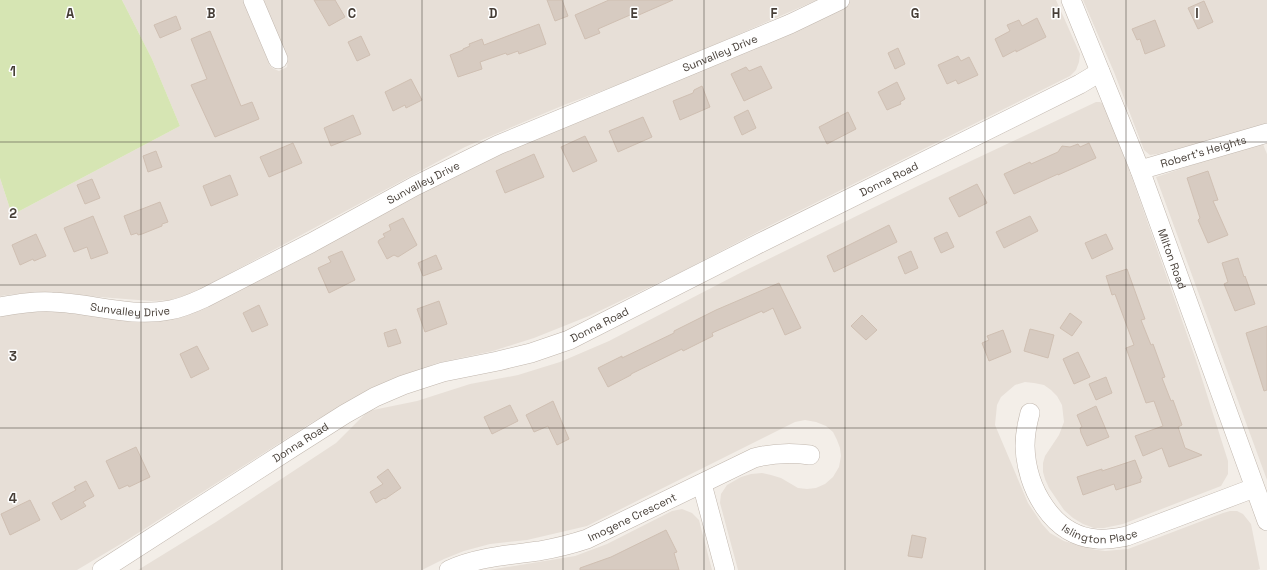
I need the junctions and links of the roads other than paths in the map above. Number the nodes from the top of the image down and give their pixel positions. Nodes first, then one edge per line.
1 (253, 0) edge
2 (840, 0) edge
3 (1071, 0) edge
4 (278, 59) dead end
5 (1100, 72) junction
6 (1267, 133) edge
7 (1140, 170) junction
8 (0, 307) edge
9 (1030, 413) dead end
10 (810, 455) dead end
11 (702, 484) junction
12 (1254, 488) junction
13 (1267, 521) edge
14 (102, 570) edge
15 (449, 570) edge
16 (725, 570) edge

1 - 4 street
2 - 8 street, Sunvalley Drive
3 - 5 street, Milton Road
5 - 7 street, Milton Road
5 - 14 street, Donna Road
6 - 7 street, Robert's Heights
7 - 12 street, Milton Road
9 - 12 street, Islington Place
10 - 11 street, Imogene Crescent
11 - 15 street, Imogene Crescent
11 - 16 street
12 - 13 street, Milton Road

